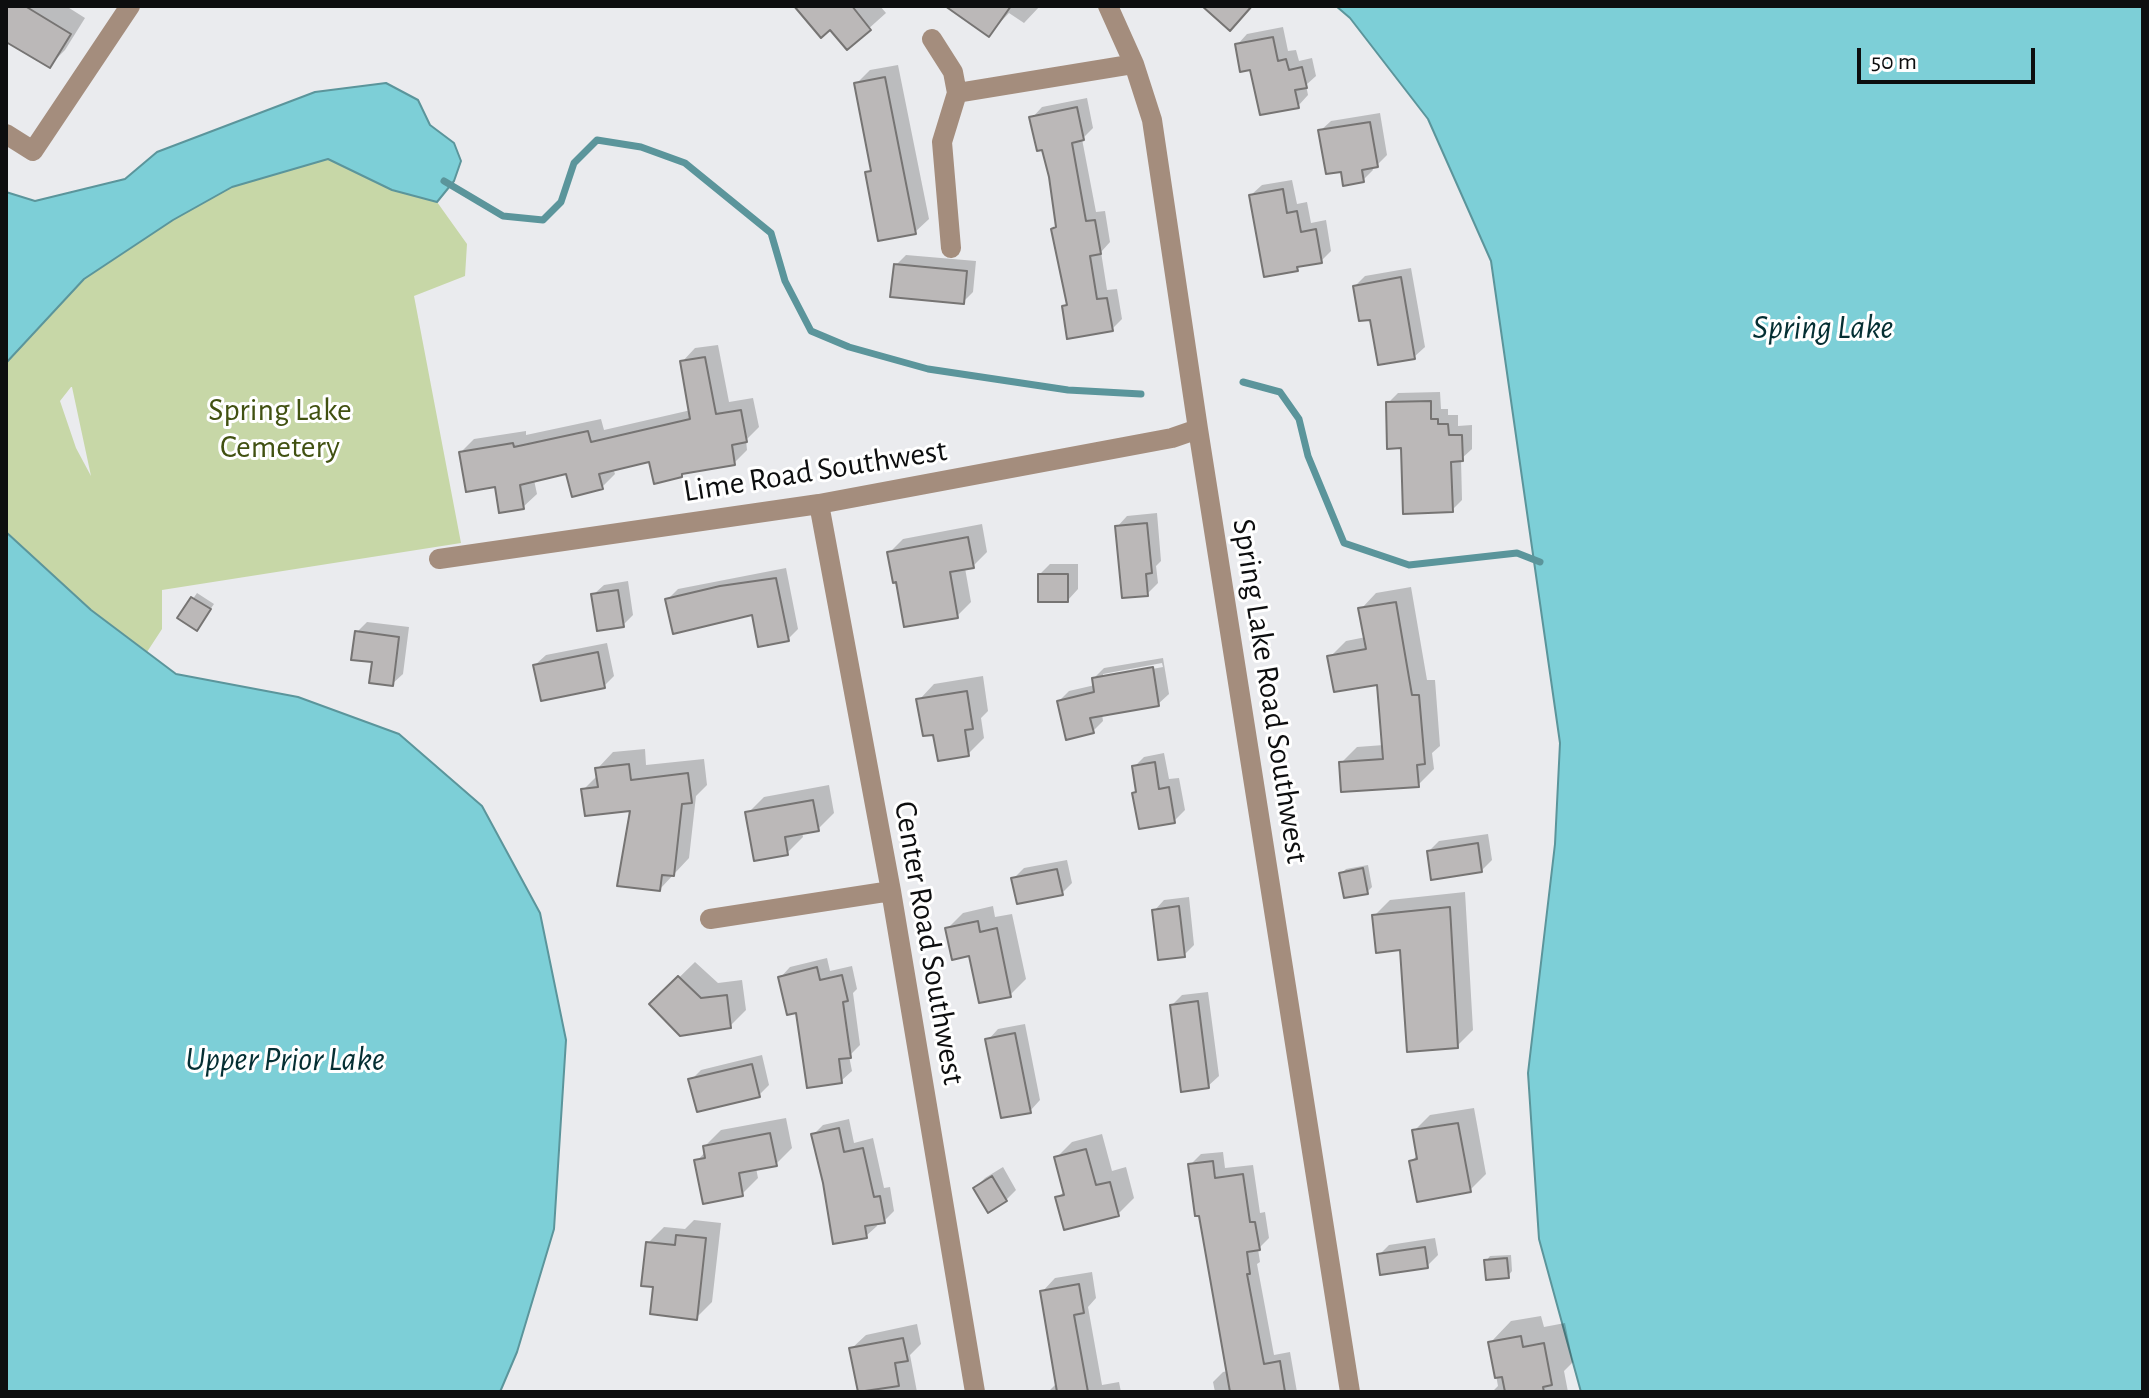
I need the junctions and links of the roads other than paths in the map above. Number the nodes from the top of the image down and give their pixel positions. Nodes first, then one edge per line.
1 (130, 6) edge
2 (1108, 6) edge
3 (932, 39) dead end
4 (1134, 64) junction
5 (957, 93) junction
6 (6, 134) edge
7 (951, 248) dead end
8 (1198, 429) junction
9 (819, 504) junction
10 (439, 559) dead end
11 (891, 891) junction
12 (710, 919) dead end
13 (975, 1392) edge
14 (1350, 1392) edge

1 - 6 street
2 - 4 street, Spring Lake Road Southwest
3 - 5 street
4 - 5 street
4 - 8 street, Spring Lake Road Southwest
5 - 7 street
8 - 9 street, Lime Road Southwest
8 - 14 street, Spring Lake Road Southwest
9 - 10 street, Lime Road Southwest
9 - 11 street, Center Road Southwest
11 - 12 street
11 - 13 street, Center Road Southwest

